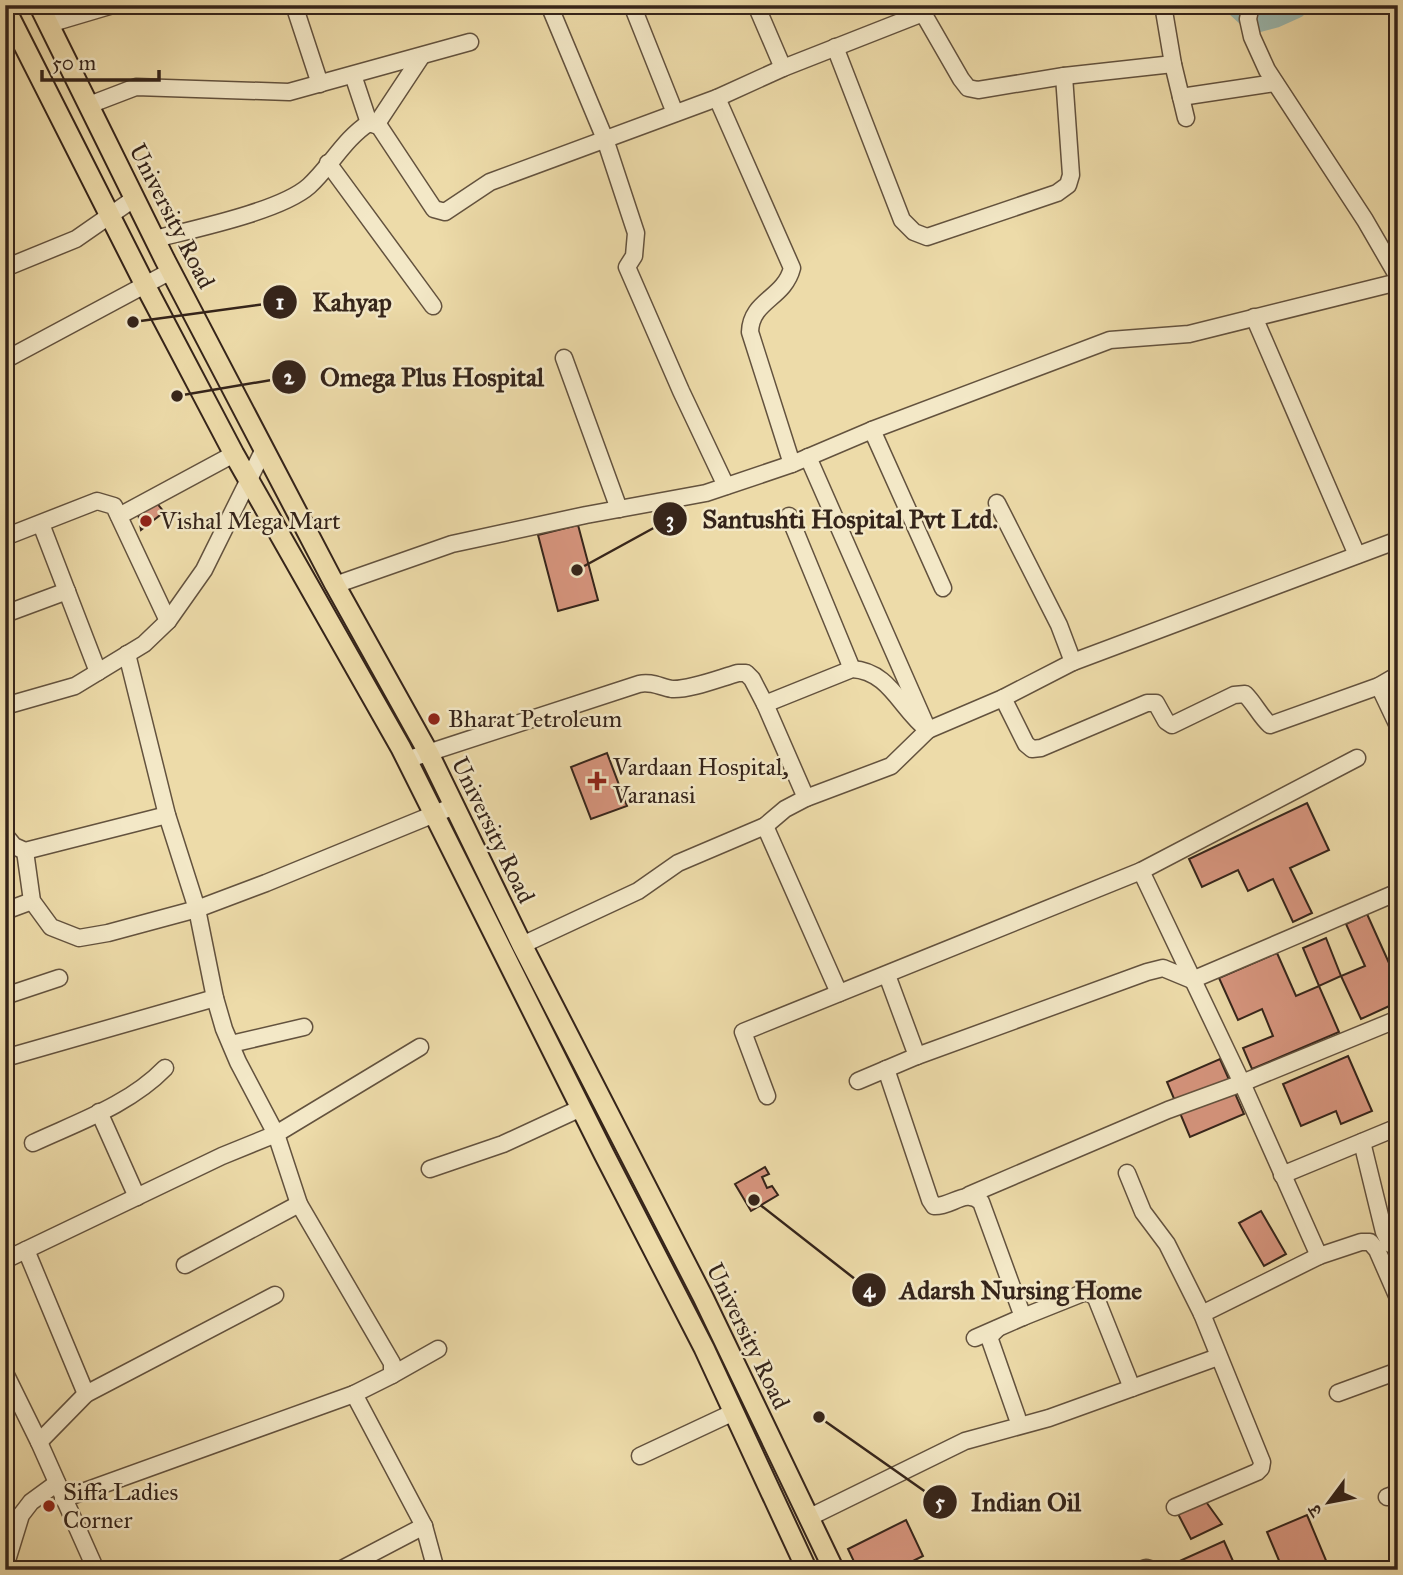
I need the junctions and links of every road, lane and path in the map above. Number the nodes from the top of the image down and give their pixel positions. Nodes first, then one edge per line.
1 (39, 5) edge
2 (113, 5) edge
3 (294, 5) edge
4 (549, 5) edge
5 (632, 5) edge
6 (756, 5) edge
7 (1163, 5) edge
8 (5, 8) edge
9 (925, 9) edge
10 (1250, 10) edge
11 (49, 24) junction
12 (470, 43) dead end
13 (835, 47) junction
14 (421, 57) junction
15 (1173, 64) junction
16 (783, 68) junction
17 (353, 75) junction
18 (1063, 76) junction
19 (1275, 83) junction
20 (320, 84) junction
21 (1181, 97) junction
22 (717, 98) junction
23 (89, 105) junction
24 (675, 113) junction
25 (1186, 118) dead end
26 (373, 124) junction
27 (605, 139) junction
28 (328, 163) junction
29 (135, 198) junction
30 (110, 215) junction
31 (155, 239) junction
32 (5, 268) edge
33 (171, 271) junction
34 (1398, 279) edge
35 (145, 285) junction
36 (432, 306) dead end
37 (1254, 317) junction
38 (564, 358) dead end
39 (5, 360) edge
40 (872, 430) junction
41 (264, 449) junction
42 (234, 454) junction
43 (808, 457) junction
44 (792, 464) junction
45 (250, 479) junction
46 (726, 486) junction
47 (997, 503) dead end
48 (619, 509) junction
49 (119, 516) junction
50 (789, 516) dead end
51 (41, 524) junction
52 (5, 537) edge
53 (1398, 540) edge
54 (1357, 555) junction
55 (335, 585) junction
56 (943, 588) dead end
57 (67, 592) junction
58 (5, 614) edge
59 (168, 621) junction
60 (127, 654) junction
61 (1073, 662) junction
62 (852, 669) junction
63 (98, 672) junction
64 (1398, 675) edge
65 (1379, 686) junction
66 (1003, 698) junction
67 (765, 704) junction
68 (5, 706) edge
69 (1398, 726) edge
70 (928, 730) junction
71 (428, 752) junction
72 (1357, 758) dead end
73 (406, 760) junction
74 (806, 798) junction
75 (454, 806) junction
76 (433, 813) junction
77 (167, 815) junction
78 (765, 826) junction
79 (5, 835) edge
80 (25, 851) junction
81 (1141, 871) junction
82 (1398, 892) edge
83 (32, 901) junction
84 (197, 909) junction
85 (5, 911) edge
86 (522, 945) junction
87 (887, 975) junction
88 (59, 978) dead end
89 (1192, 980) junction
90 (839, 993) junction
91 (5, 996) edge
92 (215, 998) junction
93 (1398, 1019) edge
94 (304, 1027) dead end
95 (231, 1044) junction
96 (419, 1047) dead end
97 (917, 1056) junction
98 (5, 1058) edge
99 (165, 1069) dead end
100 (886, 1069) junction
101 (858, 1081) dead end
102 (1242, 1083) junction
103 (767, 1096) dead end
104 (581, 1108) junction
105 (99, 1112) junction
106 (1398, 1127) edge
107 (276, 1134) junction
108 (1362, 1142) junction
109 (33, 1143) dead end
110 (430, 1169) dead end
111 (1127, 1173) dead end
112 (1282, 1175) junction
113 (969, 1195) junction
114 (137, 1197) junction
115 (299, 1204) junction
116 (1390, 1244) dead end
117 (26, 1250) junction
118 (1319, 1256) junction
119 (5, 1260) edge
120 (185, 1265) dead end
121 (275, 1295) dead end
122 (1398, 1297) edge
123 (1202, 1314) junction
124 (1023, 1317) junction
125 (997, 1329) junction
126 (975, 1338) dead end
127 (438, 1349) dead end
128 (1218, 1357) junction
129 (1398, 1371) edge
130 (5, 1373) edge
131 (392, 1375) junction
132 (1132, 1388) junction
133 (1338, 1393) dead end
134 (86, 1394) junction
135 (354, 1394) junction
136 (734, 1412) junction
137 (1017, 1418) dead end
138 (39, 1442) junction
139 (776, 1450) junction
140 (640, 1456) dead end
141 (756, 1459) junction
142 (57, 1483) junction
143 (63, 1499) junction
144 (1175, 1507) dead end
145 (810, 1517) junction
146 (424, 1526) junction
147 (5, 1567) edge
148 (96, 1570) edge
149 (340, 1570) edge
150 (436, 1570) edge
151 (807, 1570) edge
152 (834, 1570) edge
153 (1140, 1570) edge
154 (1153, 1570) edge

1 - 11 main road, University Road
2 - 11 street
3 - 20 street
4 - 27 street
5 - 24 street
6 - 16 street
7 - 15 street
8 - 30 main road
9 - 13 street
9 - 18 street
10 - 19 street
11 - 23 main road, University Road
12 - 14 street
13 - 16 street
13 - 18 street
14 - 17 street
14 - 26 street
15 - 18 street
15 - 21 street
16 - 22 street
17 - 20 street
17 - 26 street
19 - 21 street
19 - 34 street
20 - 23 street
21 - 25 street
22 - 24 street
22 - 44 street
23 - 29 main road, University Road
24 - 27 street
26 - 27 street
26 - 28 street
27 - 46 street
28 - 31 street
28 - 36 street
29 - 30 street
29 - 31 main road, University Road
30 - 32 street
30 - 35 main road
31 - 33 main road, University Road
33 - 35 street
33 - 41 main road, University Road
34 - 37 street
35 - 39 street
35 - 42 main road
37 - 40 street
37 - 54 street
38 - 48 street
40 - 43 street
40 - 56 street
41 - 45 street
41 - 55 main road, University Road
42 - 45 main road
42 - 49 street
43 - 44 street
43 - 70 street
44 - 46 street
45 - 59 street
45 - 73 main road
46 - 48 street
47 - 61 street
48 - 55 street
49 - 51 street
49 - 59 street
50 - 62 street
51 - 52 street
51 - 57 street
53 - 54 street
54 - 61 street
55 - 71 main road, University Road
57 - 58 street
57 - 63 street
59 - 60 street
60 - 63 street
60 - 77 street
61 - 66 street
62 - 67 street
62 - 70 street
63 - 68 street
64 - 65 street
65 - 66 street
65 - 69 street
66 - 70 street
67 - 71 street
67 - 74 street
70 - 74 street
71 - 73 street
71 - 75 main road, University Road
72 - 81 street
73 - 76 main road
74 - 78 street
75 - 76 street
75 - 86 main road, University Road
76 - 84 street
76 - 104 main road
77 - 80 street
77 - 84 street
78 - 86 street
78 - 90 street
79 - 80 street
80 - 83 street
81 - 87 street
81 - 89 street
82 - 89 street
83 - 84 street
83 - 85 street
84 - 92 street
86 - 139 main road, University Road
87 - 90 street
87 - 97 street
88 - 91 street
89 - 97 street
89 - 102 street
90 - 103 street
92 - 95 street
92 - 98 street
93 - 102 street
94 - 95 street
95 - 107 street
96 - 107 street
97 - 100 street
99 - 105 street
100 - 101 street
100 - 113 street
102 - 112 street
102 - 113 street
104 - 110 street
104 - 136 main road
105 - 109 street
105 - 114 street
106 - 108 street
107 - 114 street
107 - 115 street
108 - 112 street
108 - 116 street
111 - 123 street
112 - 118 street
113 - 124 street
114 - 117 street
115 - 120 street
115 - 131 street
117 - 119 street
117 - 134 street
118 - 122 street
118 - 123 street
121 - 134 street
123 - 128 street
124 - 125 street
124 - 132 street
125 - 126 street
125 - 137 street
127 - 131 street
128 - 132 street
128 - 144 street
129 - 133 street
130 - 138 street
131 - 135 street
132 - 145 street
134 - 138 street
135 - 143 street
135 - 146 street
136 - 140 street
136 - 141 main road
138 - 142 street
139 - 141 main road
139 - 145 main road, University Road
141 - 151 main road
142 - 143 street
142 - 147 street
143 - 148 street
145 - 152 main road, University Road
146 - 149 street
146 - 150 street
153 - 154 street

